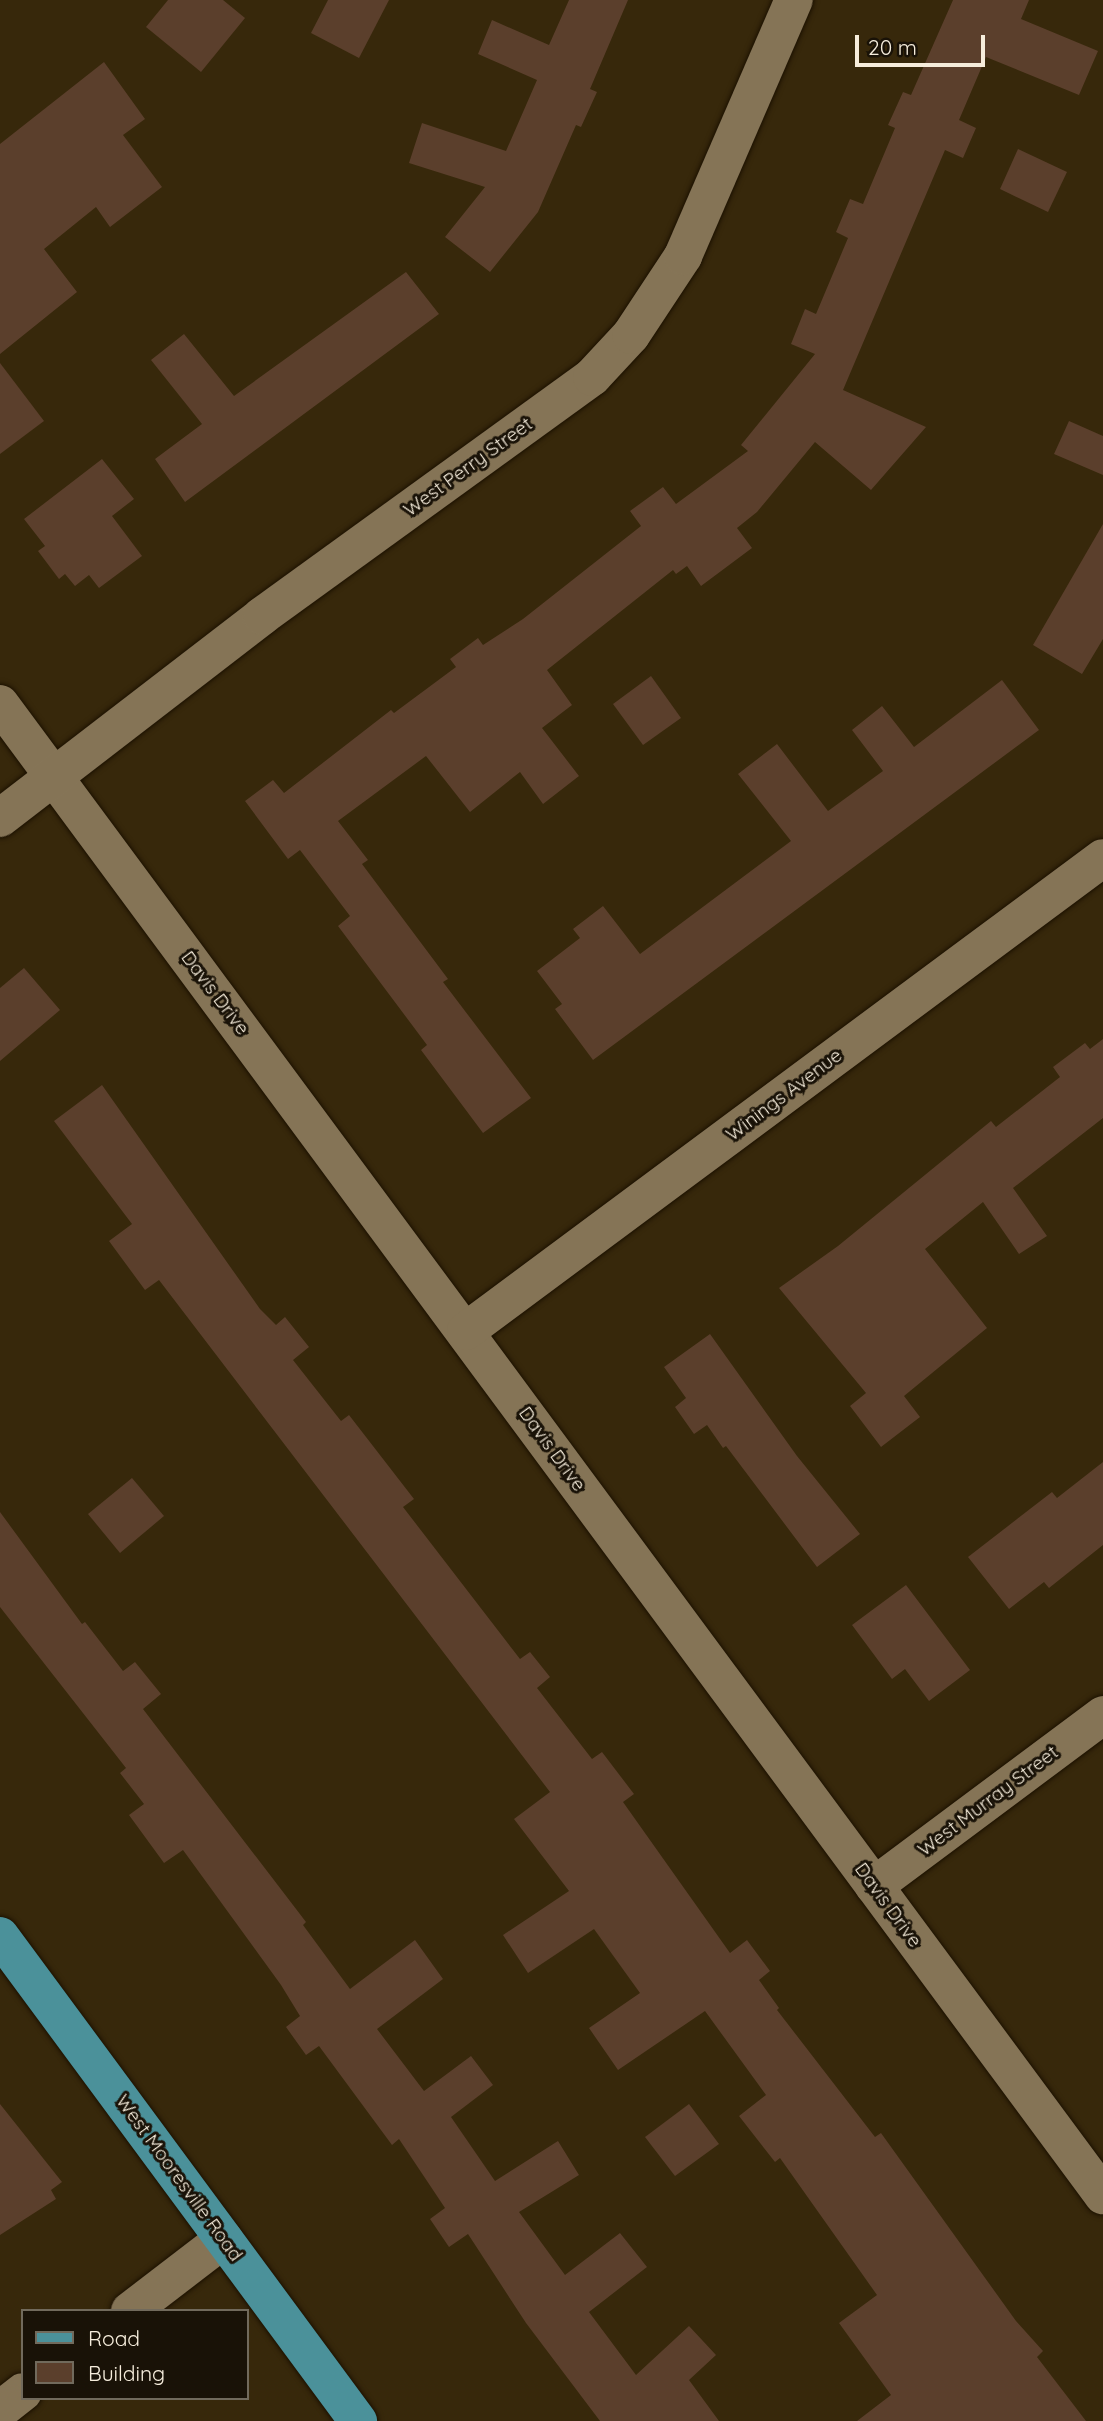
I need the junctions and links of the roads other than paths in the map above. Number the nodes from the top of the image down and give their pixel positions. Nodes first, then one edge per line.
1 (794, 0) edge
2 (0, 704) edge
3 (54, 777) junction
4 (0, 818) edge
5 (1103, 858) edge
6 (466, 1331) junction
7 (1103, 1716) edge
8 (874, 1886) junction
9 (0, 1936) edge
10 (1103, 2195) edge
11 (224, 2239) junction
12 (133, 2309) edge
13 (21, 2394) edge
14 (0, 2410) edge
15 (358, 2421) edge

1 - 3 street, West Perry Street
2 - 3 street, Davis Drive
3 - 4 street, West Perry Street
3 - 6 street, Davis Drive
5 - 6 street, Winings Avenue
6 - 8 street, Davis Drive
7 - 8 street, West Murray Street
8 - 10 street, Davis Drive
9 - 11 main road, West Mooresville Road
11 - 12 street
11 - 15 main road, West Mooresville Road
13 - 14 street

